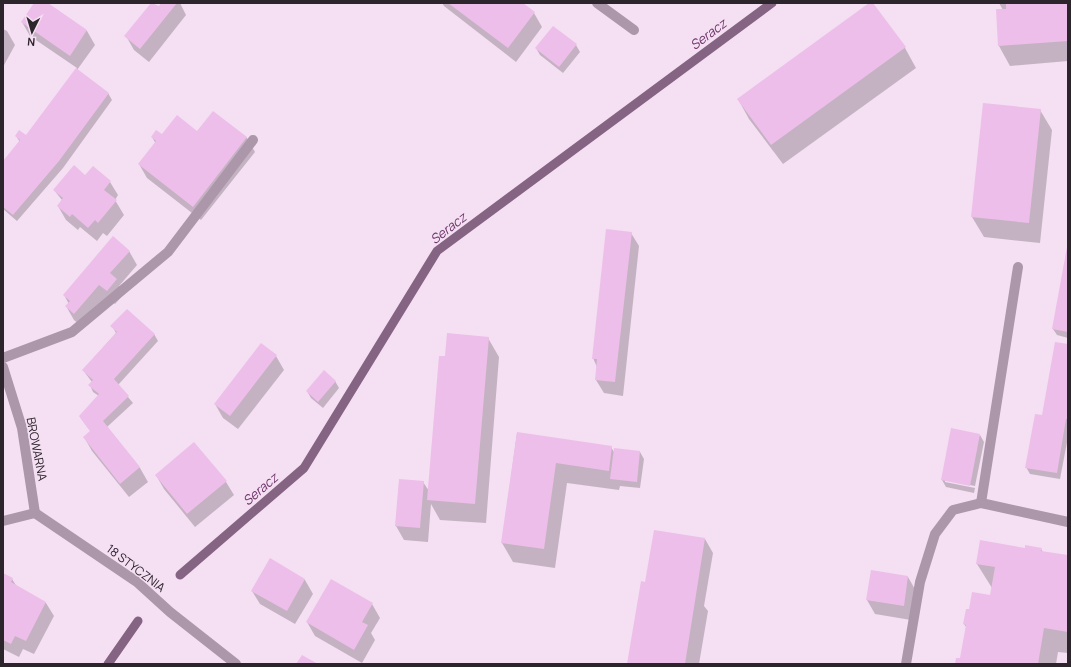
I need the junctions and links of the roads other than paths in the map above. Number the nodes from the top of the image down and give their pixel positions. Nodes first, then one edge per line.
1 (597, 3) edge
2 (634, 30) dead end
3 (253, 140) dead end
4 (1018, 268) dead end
5 (3, 358) edge
6 (3, 367) edge
7 (981, 503) junction
8 (36, 513) junction
9 (3, 521) edge
10 (1068, 522) edge
11 (236, 664) edge
12 (906, 664) edge

1 - 2 street
3 - 5 street
4 - 7 street
6 - 8 street, BROWARNA
7 - 10 street
7 - 12 street
8 - 9 street
8 - 11 street, 18 STYCZNIA

